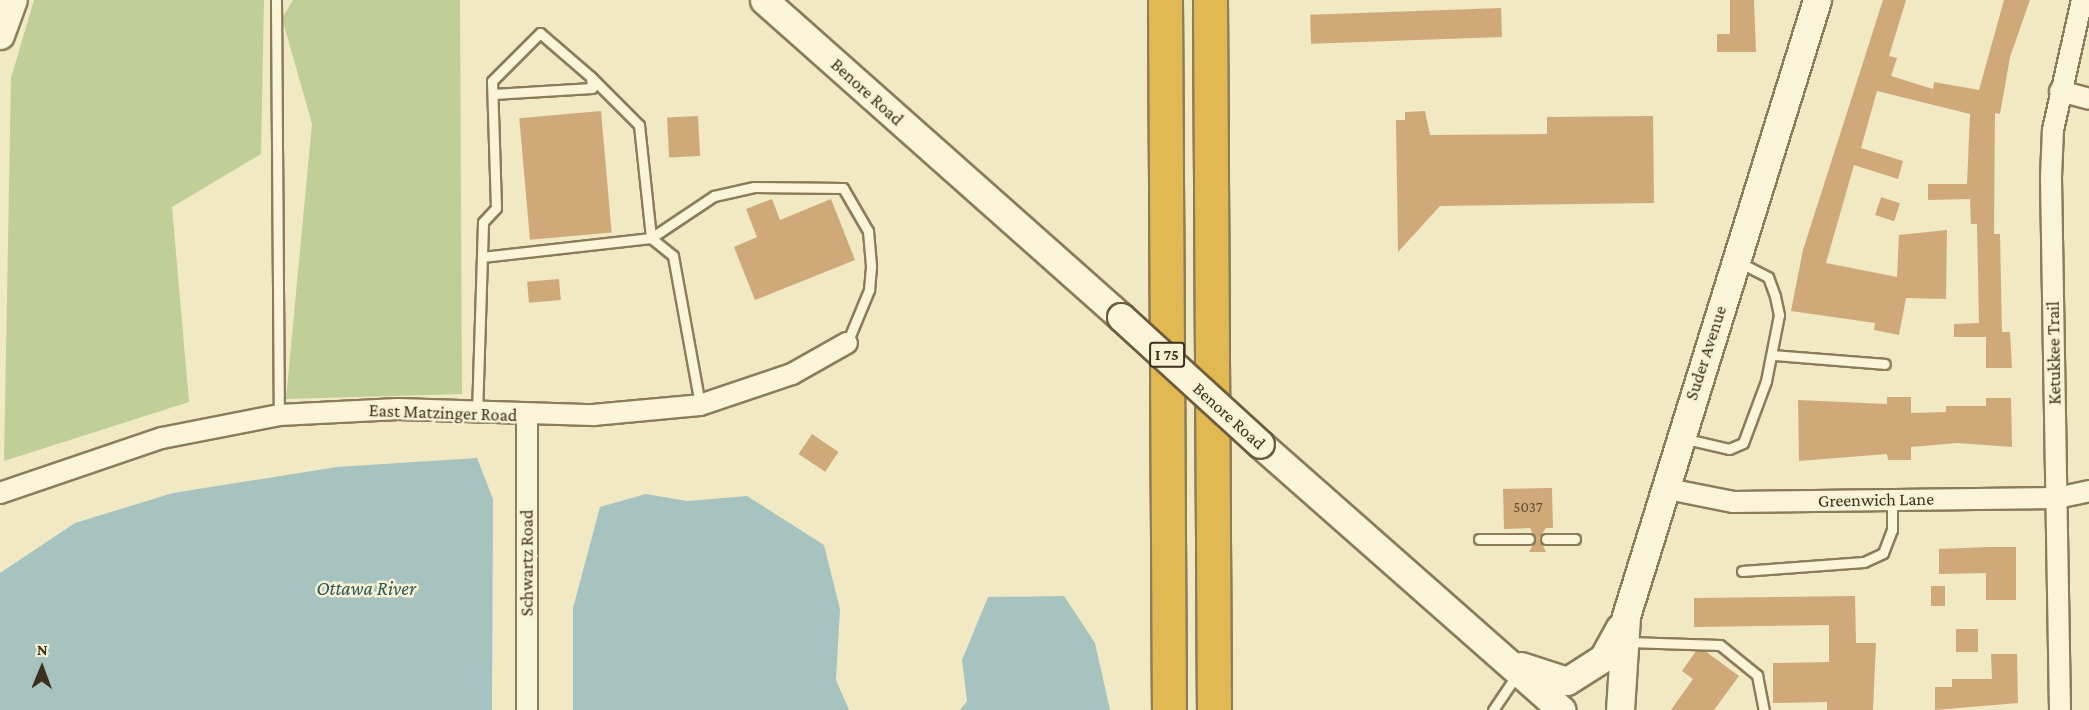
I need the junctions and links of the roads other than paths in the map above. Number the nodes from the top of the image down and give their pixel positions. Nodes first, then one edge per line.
1 (13, 0) edge
2 (276, 0) edge
3 (764, 0) edge
4 (1165, 0) edge
5 (1210, 0) edge
6 (1817, 0) edge
7 (2082, 0) edge
8 (0, 35) edge
9 (591, 77) junction
10 (2060, 91) junction
11 (493, 94) junction
12 (2089, 99) edge
13 (651, 238) junction
14 (482, 257) junction
15 (1735, 260) junction
16 (847, 343) joint
17 (1773, 355) junction
18 (1885, 364) dead end
19 (700, 405) junction
20 (477, 414) junction
21 (279, 415) junction
22 (527, 416) junction
23 (1679, 437) junction
24 (1663, 488) junction
25 (2089, 491) edge
26 (0, 493) edge
27 (2056, 498) junction
28 (1892, 500) junction
29 (1479, 539) dead end
30 (1529, 539) dead end
31 (1546, 539) dead end
32 (1575, 539) dead end
33 (1742, 571) dead end
34 (1626, 616) junction
35 (1622, 642) junction
36 (1518, 671) junction
37 (527, 710) edge
38 (1169, 710) edge
39 (1214, 710) edge
40 (1493, 710) edge
41 (1547, 710) edge
42 (1562, 710) edge
43 (1620, 710) edge
44 (1764, 710) edge
45 (2060, 710) edge

1 - 8 main road
2 - 21 lane
3 - 36 main road, Benore Road, bridge
4 - 38 highway, I 75
5 - 39 highway
6 - 15 main road, Suder Avenue
7 - 10 street, Ketukkee Trail
9 - 11 lane
9 - 11 lane
9 - 13 lane
10 - 12 street
10 - 27 street, Ketukkee Trail
11 - 14 lane
13 - 14 lane
13 - 16 lane
13 - 19 lane
14 - 20 lane
15 - 17 lane
15 - 23 main road, Suder Avenue
16 - 19 street, East Matzinger Road
17 - 18 lane
17 - 23 lane
19 - 22 street, East Matzinger Road
20 - 21 street, East Matzinger Road
20 - 22 street, East Matzinger Road
21 - 26 street, East Matzinger Road
22 - 37 street, Schwartz Road
23 - 24 main road, Suder Avenue
24 - 28 street, Greenwich Lane
24 - 34 main road, Suder Avenue
25 - 27 street, Greenwich Lane
27 - 28 street, Greenwich Lane
27 - 45 street, Ketukkee Trail
28 - 33 lane
29 - 30 lane
31 - 32 lane
34 - 35 main road, Suder Avenue
34 - 36 main road
35 - 43 main road, Suder Avenue
35 - 44 lane
36 - 40 lane
36 - 41 main road
36 - 42 main road, Benore Road

